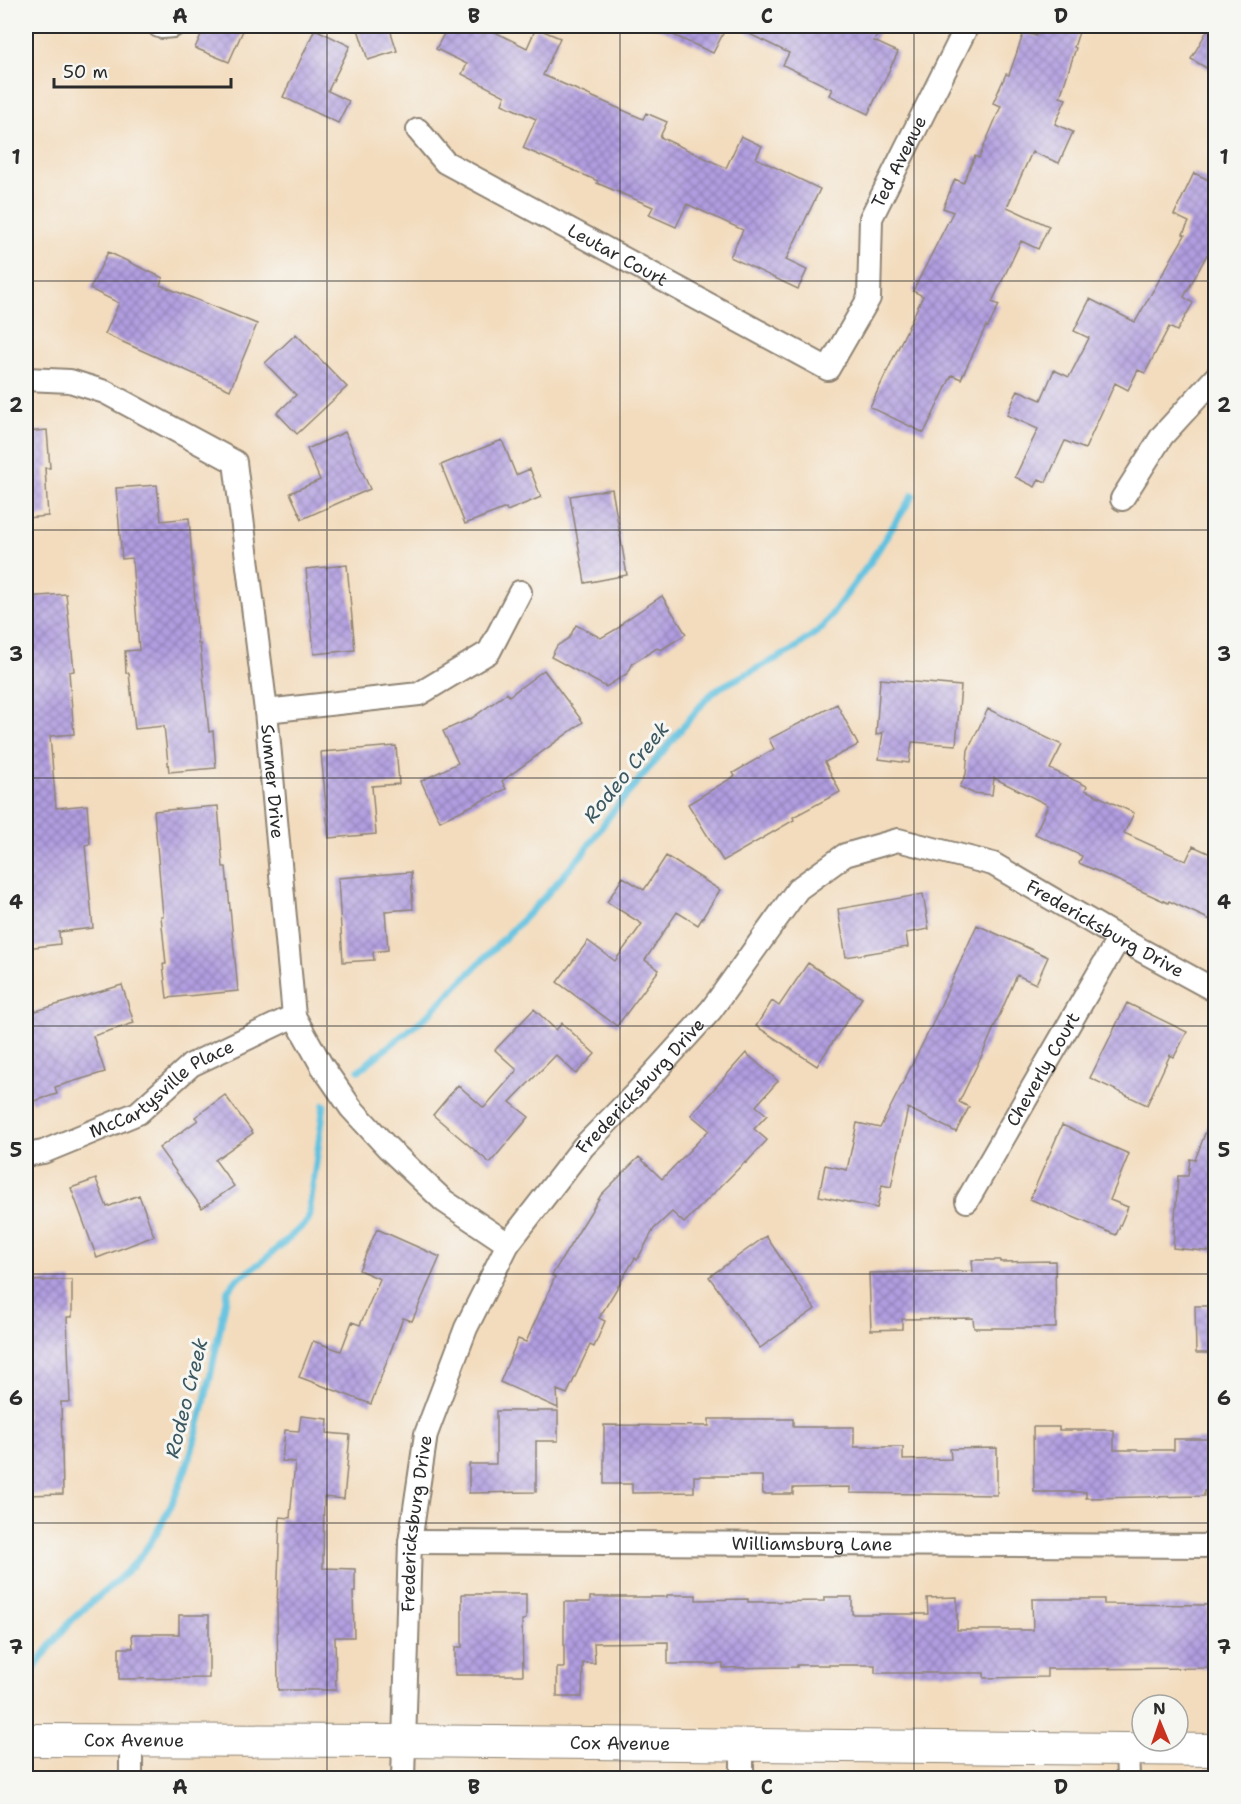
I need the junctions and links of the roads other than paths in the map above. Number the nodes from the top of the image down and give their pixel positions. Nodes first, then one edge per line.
1 (159, 26) edge
2 (173, 26) edge
3 (967, 26) edge
4 (418, 130) dead end
5 (828, 369) joint
6 (1215, 377) edge
7 (26, 378) edge
8 (1122, 499) dead end
9 (520, 592) dead end
10 (266, 711) junction
11 (1119, 938) junction
12 (1215, 991) edge
13 (294, 1016) junction
14 (26, 1155) edge
15 (967, 1201) dead end
16 (508, 1244) junction
17 (410, 1542) junction
18 (1215, 1546) edge
19 (26, 1740) edge
20 (404, 1741) junction
21 (131, 1742) junction
22 (742, 1746) junction
23 (1215, 1750) edge
24 (1127, 1764) edge
25 (131, 1779) edge
26 (403, 1779) edge
27 (742, 1779) edge

1 - 2 street
3 - 5 street, Ted Avenue
4 - 5 street, Leutar Court
6 - 8 street
7 - 10 street, Sumner Drive
9 - 10 street
10 - 13 street, Sumner Drive
11 - 12 street, Fredericksburg Drive
11 - 15 street, Cheverly Court
11 - 16 street, Fredericksburg Drive
13 - 14 street, McCartysville Place
13 - 16 street, Sumner Drive
16 - 17 street, Fredericksburg Drive
17 - 18 street, Williamsburg Lane
17 - 20 street, Fredericksburg Drive
19 - 21 main road, Cox Avenue
20 - 21 main road, Cox Avenue
20 - 22 main road, Cox Avenue
20 - 26 street, Fredericksburg Drive
21 - 25 street
22 - 24 main road, Cox Avenue
22 - 27 street
23 - 24 main road, Cox Avenue

